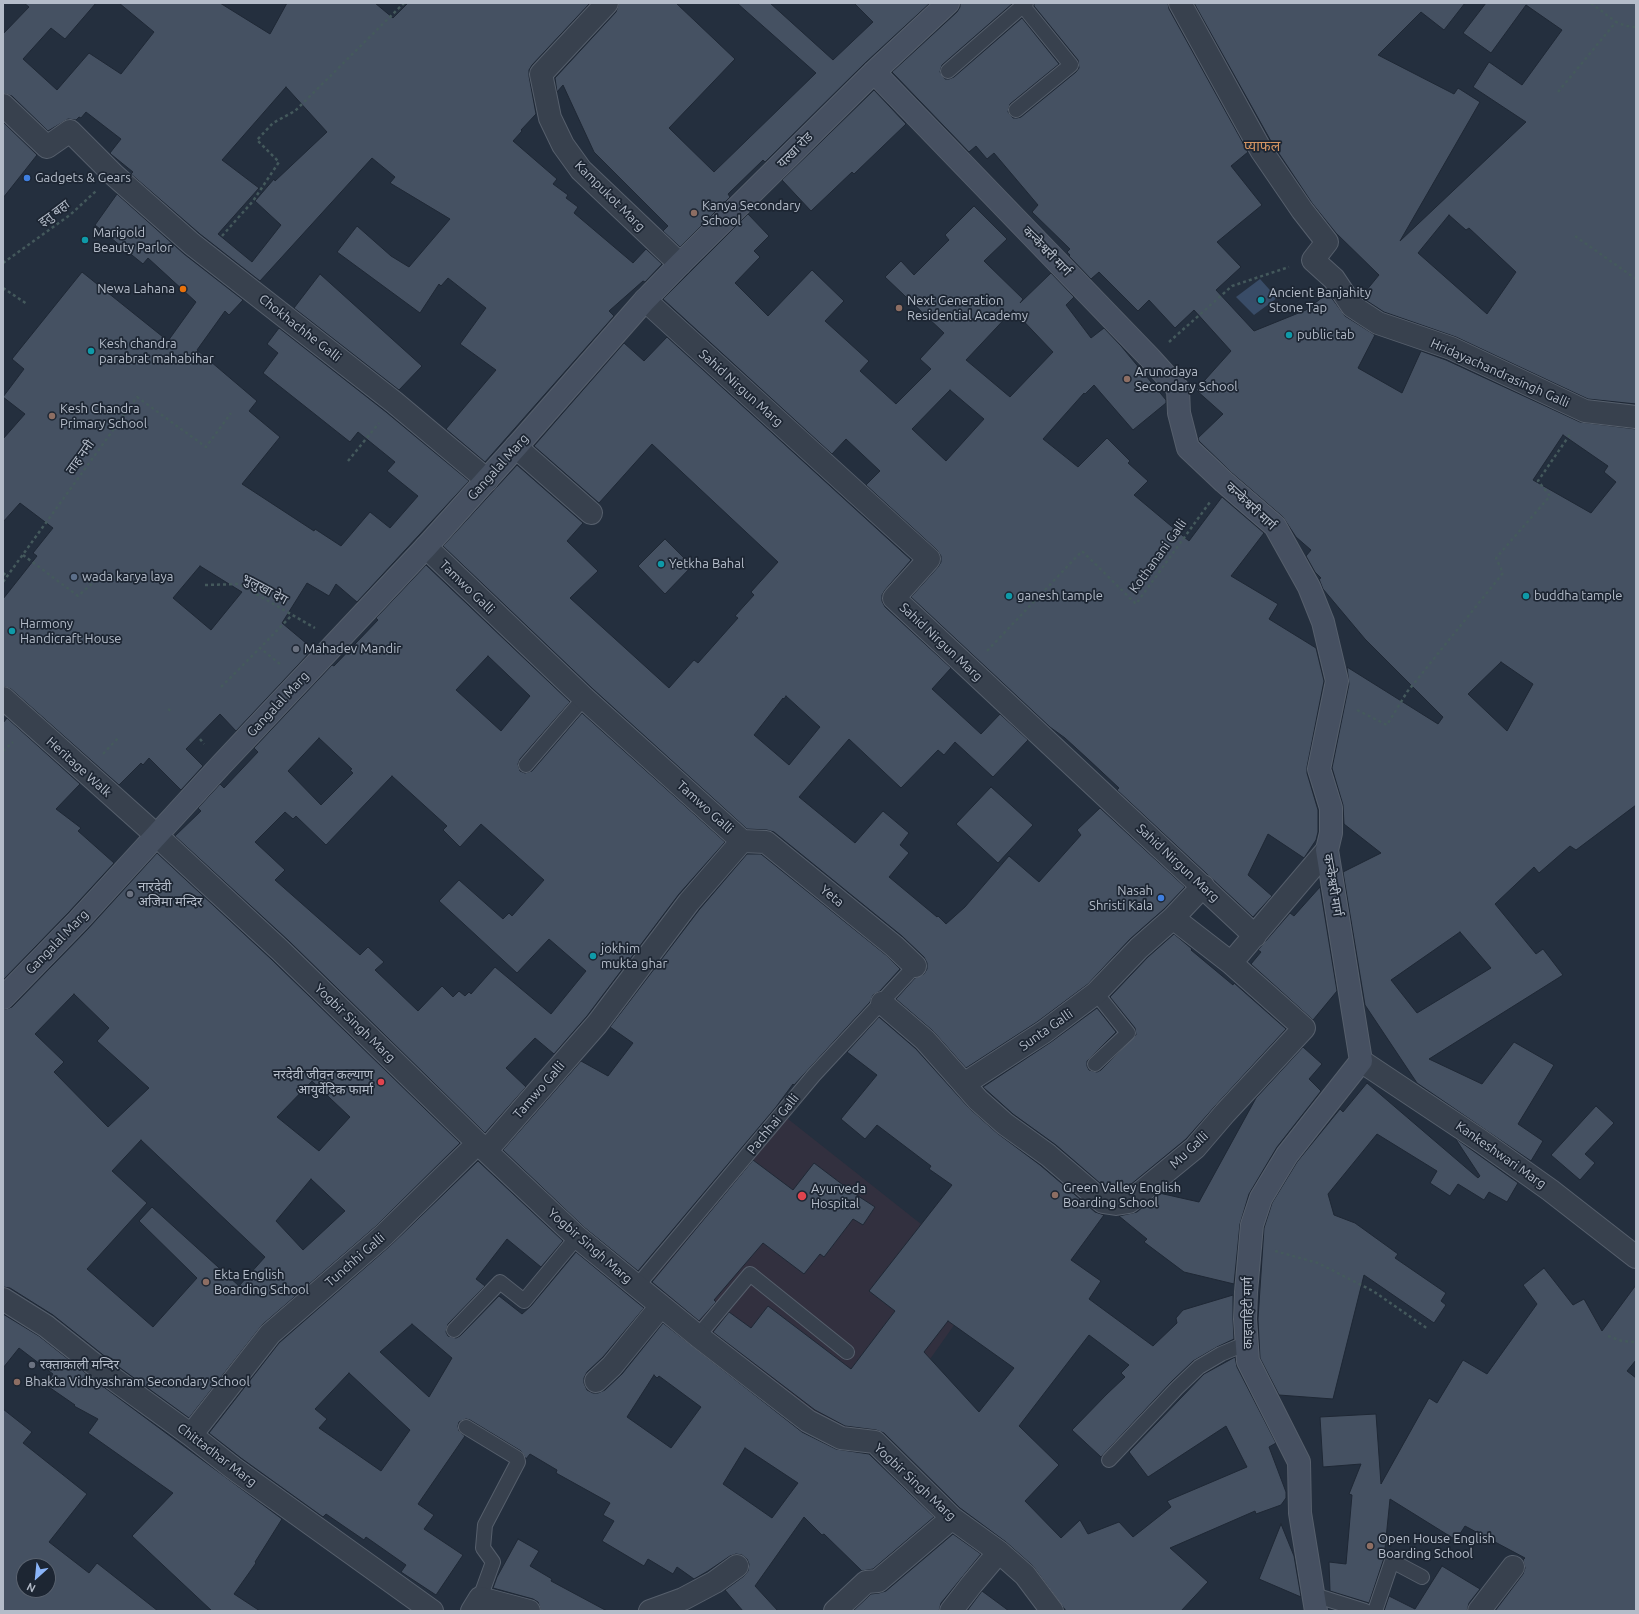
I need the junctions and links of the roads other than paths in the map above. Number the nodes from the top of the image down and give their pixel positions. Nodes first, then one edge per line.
1 (607, 3) edge
2 (948, 3) edge
3 (1180, 3) edge
4 (1025, 4) edge
5 (948, 71) dead end
6 (874, 72) junction
7 (3, 105) edge
8 (1016, 110) dead end
9 (680, 264) junction
10 (645, 300) junction
11 (1636, 417) edge
12 (516, 447) junction
13 (487, 480) junction
14 (591, 513) dead end
15 (426, 547) junction
16 (3, 698) edge
17 (584, 698) junction
18 (526, 765) dead end
19 (156, 836) junction
20 (742, 841) junction
21 (1327, 850) junction
22 (1203, 886) junction
23 (1173, 918) junction
24 (1255, 936) junction
25 (1232, 963) junction
26 (915, 966) joint
27 (1096, 993) junction
28 (3, 998) edge
29 (882, 1003) junction
30 (1361, 1061) junction
31 (1095, 1064) dead end
32 (964, 1084) junction
33 (482, 1147) junction
34 (577, 1237) junction
35 (1636, 1257) edge
36 (637, 1286) junction
37 (3, 1299) edge
38 (661, 1306) junction
39 (454, 1330) dead end
40 (698, 1336) junction
41 (1247, 1343) junction
42 (847, 1352) dead end
43 (596, 1381) dead end
44 (466, 1427) dead end
45 (191, 1434) junction
46 (1109, 1460) dead end
47 (952, 1518) junction
48 (999, 1552) junction
49 (737, 1566) dead end
50 (1513, 1567) dead end
51 (1422, 1577) dead end
52 (1315, 1603) edge
53 (476, 1605) edge
54 (843, 1608) edge
55 (432, 1611) edge
56 (529, 1611) edge
57 (650, 1611) edge
58 (951, 1611) edge
59 (1052, 1611) edge
60 (1365, 1611) edge
61 (1375, 1611) edge
62 (1479, 1611) edge

1 - 9 street, Kampukot Marg
2 - 6 street, यत्खा रोड
3 - 11 street, Hridayachandrasingh Galli
4 - 5 lane
4 - 8 lane
6 - 9 street, यत्खा रोड
6 - 21 street, कन्केश्वरी मार्ग
7 - 13 street, Chokhachhe Galli
9 - 10 street, यत्खा रोड
10 - 12 street, Gangalal Marg
10 - 22 street, Sahid Nirgun Marg
12 - 13 street, Gangalal Marg
12 - 14 street
13 - 15 street, Gangalal Marg
15 - 17 street, Tamwo Galli
15 - 19 street, Gangalal Marg
16 - 19 street, Heritage Walk
17 - 18 lane
17 - 20 street, Tamwo Galli
19 - 28 street, Gangalal Marg
19 - 33 street, Yogbir Singh Marg
20 - 26 street, Yeta
20 - 33 street, Tamwo Galli
21 - 24 street
21 - 30 street, कन्केश्वरी मार्ग
22 - 23 street, Sunta Galli
22 - 24 street, Sahid Nirgun Marg
23 - 25 street
23 - 27 street, Sunta Galli
24 - 25 street
25 - 32 street, Mu Galli
26 - 29 lane, Pachhai Galli
27 - 31 lane
27 - 32 street, Sunta Galli
29 - 32 street
29 - 36 lane, Pachhai Galli
30 - 35 street, Kankeshwari Marg
30 - 41 street, काइताहिटी मार्ग
33 - 34 street, Yogbir Singh Marg
33 - 45 street, Tunchhi Galli
34 - 36 street, Yogbir Singh Marg
34 - 39 lane
36 - 38 street, Yogbir Singh Marg
37 - 45 street, Chittadhar Marg
38 - 40 street, Yogbir Singh Marg
38 - 43 street
40 - 42 lane
40 - 47 street, Yogbir Singh Marg
41 - 46 lane
41 - 52 street, काइताहिटी मार्ग
44 - 53 lane
45 - 55 street, Chittadhar Marg
47 - 48 street, Yogbir Singh Marg
47 - 54 street
48 - 58 street
48 - 59 street, Yogbir Singh Marg
49 - 57 street
50 - 62 street
51 - 61 lane
52 - 60 lane
53 - 56 street

